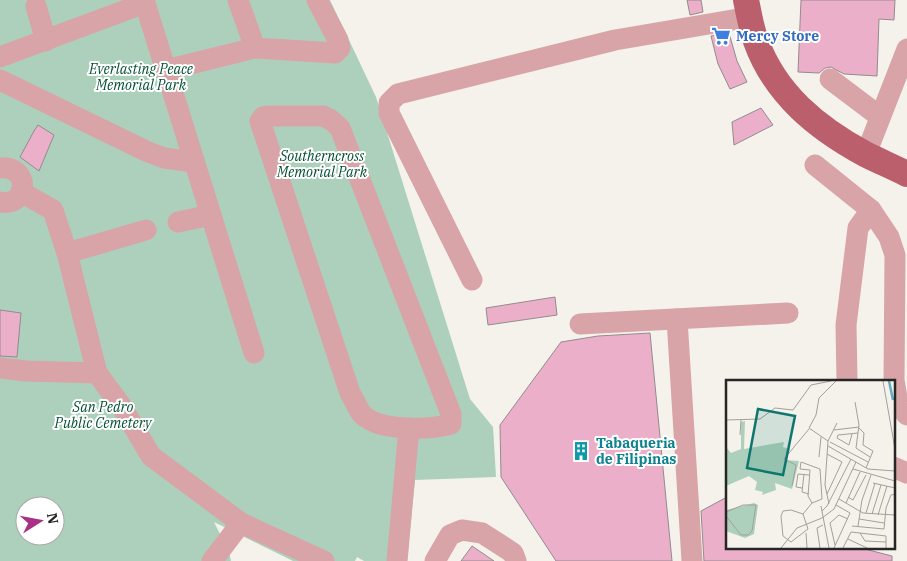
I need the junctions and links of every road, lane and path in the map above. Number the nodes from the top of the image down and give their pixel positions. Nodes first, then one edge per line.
1 (238, 0) edge
2 (317, 0) edge
3 (144, 2) edge
4 (36, 6) dead end
5 (748, 9) edge
6 (46, 41) junction
7 (255, 48) junction
8 (907, 49) edge
9 (0, 57) edge
10 (166, 70) junction
11 (830, 79) dead end
12 (0, 80) edge
13 (879, 116) junction
14 (866, 154) junction
15 (194, 162) junction
16 (815, 164) dead end
17 (0, 168) edge
18 (907, 172) edge
19 (21, 192) junction
20 (0, 202) edge
21 (871, 210) junction
22 (211, 215) junction
23 (178, 222) dead end
24 (146, 230) dead end
25 (67, 253) junction
26 (472, 280) dead end
27 (788, 312) dead end
28 (677, 319) junction
29 (580, 324) dead end
30 (254, 353) dead end
31 (0, 368) edge
32 (97, 373) junction
33 (848, 380) edge
34 (907, 415) edge
35 (409, 428) junction
36 (894, 467) edge
37 (907, 473) edge
38 (241, 523) junction
39 (212, 561) edge
40 (324, 561) edge
41 (397, 561) edge
42 (435, 561) edge
43 (516, 561) edge
44 (692, 561) edge

1 - 7 street
2 - 7 street
3 - 6 street
3 - 10 street
4 - 6 street
5 - 14 main road
5 - 26 street
6 - 9 street
7 - 10 street
8 - 13 street
10 - 15 street
11 - 13 street
12 - 15 street
13 - 14 street
14 - 18 main road
15 - 22 street
16 - 21 street
17 - 19 street
19 - 20 street
19 - 25 street
21 - 33 street
21 - 34 street
22 - 23 street
22 - 30 street
24 - 25 street
25 - 32 street
27 - 28 street
28 - 29 street
28 - 44 street
31 - 32 street
32 - 38 street
35 - 35 street
35 - 41 street
36 - 37 street
38 - 39 street
38 - 40 street
42 - 43 street

